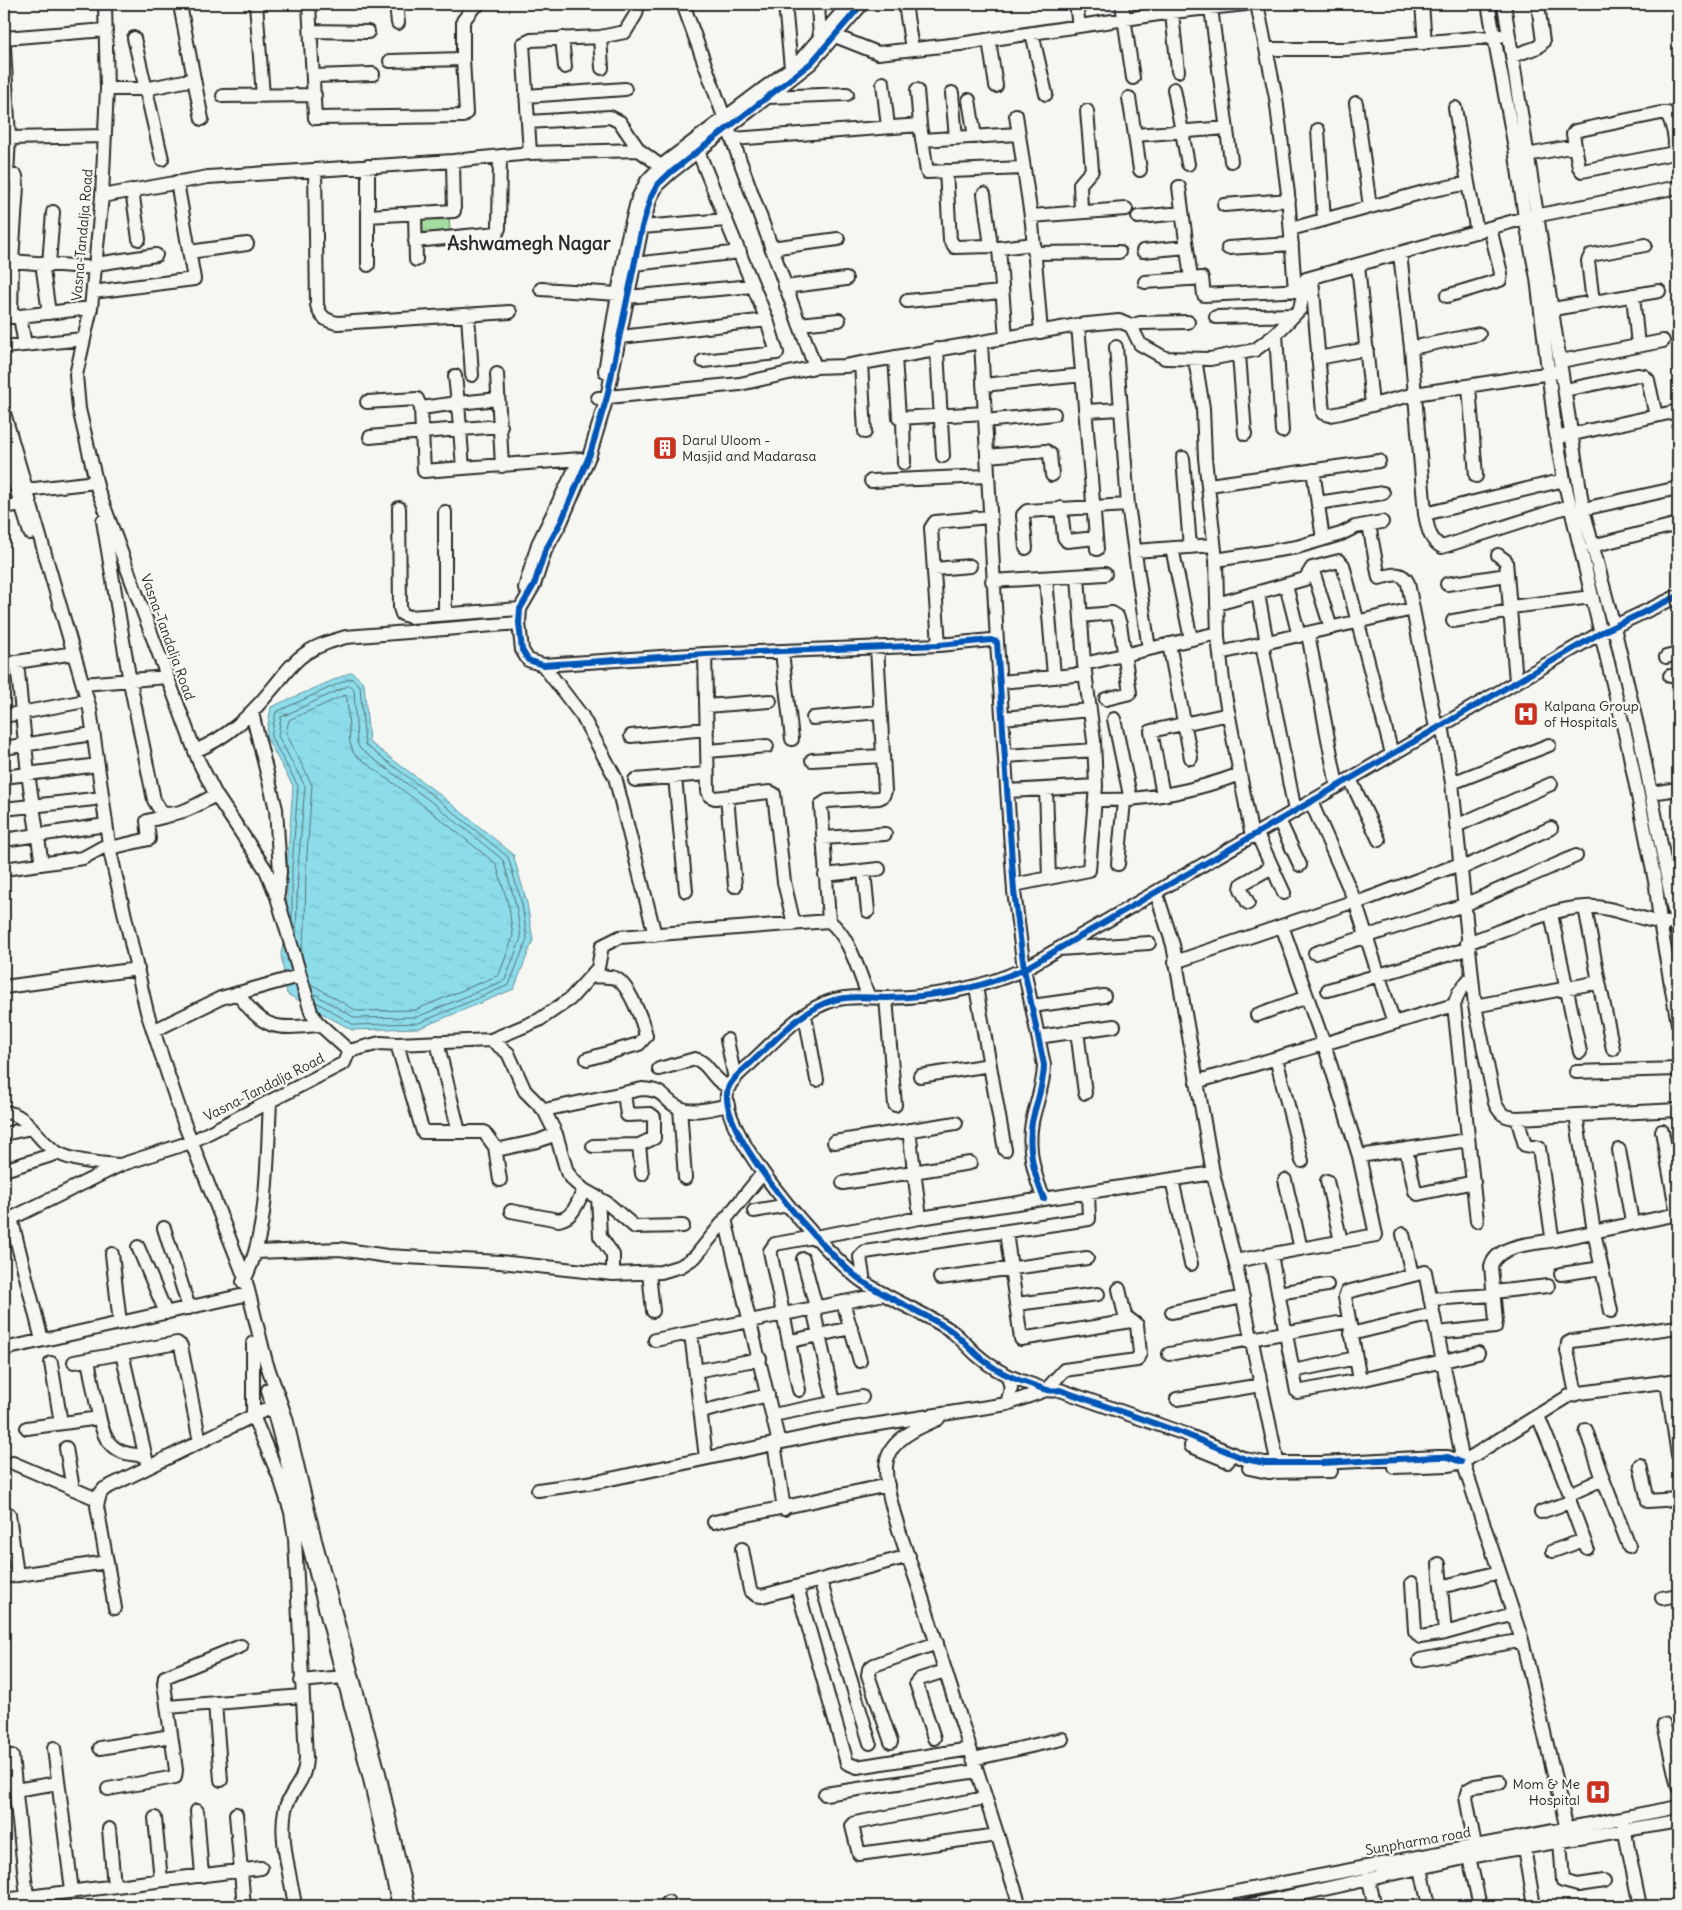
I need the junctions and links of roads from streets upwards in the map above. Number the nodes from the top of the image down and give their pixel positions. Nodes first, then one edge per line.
1 (105, 4) edge
2 (256, 4) edge
3 (309, 4) edge
4 (396, 4) edge
5 (479, 4) edge
6 (638, 4) edge
7 (683, 4) edge
8 (785, 4) edge
9 (818, 4) edge
10 (849, 4) edge
11 (862, 4) edge
12 (905, 4) edge
13 (1076, 4) edge
14 (1122, 4) edge
15 (1246, 4) edge
16 (1257, 4) edge
17 (1422, 4) edge
18 (1488, 4) edge
19 (1504, 4) edge
20 (1538, 4) edge
21 (1171, 8) edge
22 (1212, 8) junction
23 (181, 10) dead end
24 (1124, 20) junction
25 (398, 23) dead end
26 (1079, 26) junction
27 (106, 30) junction
28 (311, 32) junction
29 (368, 32) dead end
30 (1032, 33) junction
31 (1509, 35) junction
32 (835, 36) junction
33 (600, 37) junction
34 (4, 38) edge
35 (134, 38) dead end
36 (562, 38) junction
37 (1494, 38) junction
38 (820, 39) junction
39 (989, 40) junction
40 (1425, 43) junction
41 (4, 47) edge
42 (912, 49) junction
43 (1266, 49) junction
44 (1512, 56) junction
45 (462, 59) junction
46 (390, 61) dead end
47 (565, 67) dead end
48 (602, 68) dead end
49 (794, 71) junction
50 (1178, 71) dead end
51 (373, 74) dead end
52 (314, 76) junction
53 (1133, 78) dead end
54 (194, 79) junction
55 (883, 83) dead end
56 (996, 86) dead end
57 (107, 89) junction
58 (145, 89) junction
59 (1174, 89) dead end
60 (625, 90) dead end
61 (917, 90) dead end
62 (952, 93) dead end
63 (847, 94) dead end
64 (1046, 94) dead end
65 (315, 95) junction
66 (223, 96) dead end
67 (263, 96) junction
68 (526, 96) junction
69 (768, 97) junction
70 (1129, 98) dead end
71 (969, 100) dead end
72 (1356, 104) dead end
73 (1455, 108) dead end
74 (1088, 111) dead end
75 (1016, 115) dead end
76 (202, 120) dead end
77 (528, 122) junction
78 (920, 125) junction
79 (888, 127) junction
80 (729, 128) junction
81 (1227, 128) junction
82 (1318, 130) dead end
83 (1183, 132) junction
84 (1018, 134) junction
85 (1135, 135) junction
86 (105, 136) junction
87 (975, 137) junction
88 (9, 138) junction
89 (956, 138) junction
90 (922, 140) junction
91 (1575, 146) junction
92 (638, 150) junction
93 (698, 151) junction
94 (530, 153) junction
95 (1527, 155) junction
96 (500, 156) junction
97 (162, 159) dead end
98 (453, 161) junction
99 (1231, 161) dead end
100 (1188, 164) dead end
101 (368, 166) junction
102 (1023, 168) junction
103 (315, 170) junction
104 (665, 170) junction
105 (1140, 170) dead end
106 (946, 171) junction
107 (177, 182) junction
108 (1468, 183) junction
109 (1179, 187) dead end
110 (1678, 187) edge
111 (132, 190) junction
112 (984, 194) dead end
113 (102, 196) junction
114 (10, 197) edge
115 (1289, 200) junction
116 (1224, 205) dead end
117 (1370, 207) junction
118 (1126, 209) dead end
119 (53, 212) dead end
120 (1081, 212) junction
121 (1182, 213) junction
122 (415, 214) junction
123 (368, 216) junction
124 (1031, 216) junction
125 (1138, 217) dead end
126 (1531, 217) junction
127 (726, 220) junction
128 (1324, 220) junction
129 (642, 226) junction
130 (1490, 228) junction
131 (1291, 229) junction
132 (1477, 232) junction
133 (139, 239) dead end
134 (838, 239) dead end
135 (416, 241) junction
136 (247, 244) dead end
137 (1292, 244) junction
138 (1645, 245) dead end
139 (995, 247) junction
140 (1187, 247) junction
141 (771, 248) junction
142 (1034, 248) junction
143 (1228, 248) dead end
144 (1143, 251) dead end
145 (189, 252) junction
146 (740, 252) junction
147 (1119, 252) dead end
148 (1400, 254) junction
149 (156, 255) dead end
150 (416, 260) dead end
151 (12, 261) junction
152 (45, 264) junction
153 (634, 264) junction
154 (368, 265) dead end
155 (1358, 265) junction
156 (96, 266) junction
157 (846, 278) dead end
158 (1312, 278) junction
159 (8, 279) edge
160 (1191, 279) junction
161 (1144, 282) dead end
162 (753, 286) junction
163 (785, 287) junction
164 (541, 289) dead end
165 (1299, 290) junction
166 (1659, 291) dead end
167 (94, 292) junction
168 (1001, 292) junction
169 (622, 295) junction
170 (1448, 296) dead end
171 (1633, 296) junction
172 (907, 301) dead end
173 (1594, 302) junction
174 (91, 308) junction
175 (1553, 309) junction
176 (510, 312) dead end
177 (49, 313) junction
178 (1294, 315) junction
179 (468, 316) junction
180 (1216, 316) dead end
181 (20, 317) junction
182 (767, 320) junction
183 (839, 320) dead end
184 (1188, 322) dead end
185 (799, 324) junction
186 (1078, 325) junction
187 (1131, 326) junction
188 (1041, 332) junction
189 (1276, 334) junction
190 (1479, 334) dead end
191 (620, 336) junction
192 (1006, 338) junction
193 (83, 339) junction
194 (1663, 341) dead end
195 (981, 342) junction
196 (25, 344) junction
197 (1638, 346) junction
198 (4, 347) edge
199 (1116, 347) dead end
200 (1411, 348) junction
201 (937, 349) junction
202 (1366, 349) junction
203 (1239, 354) junction
204 (895, 357) junction
205 (1318, 358) junction
206 (1195, 359) junction
207 (703, 361) dead end
208 (860, 363) junction
209 (1562, 366) junction
210 (815, 367) junction
211 (497, 374) dead end
212 (1549, 374) junction
213 (472, 375) dead end
214 (1083, 375) junction
215 (456, 376) dead end
216 (983, 385) junction
217 (1469, 386) junction
218 (1565, 390) junction
219 (1415, 394) junction
220 (602, 397) junction
221 (498, 399) junction
222 (367, 402) dead end
223 (458, 403) junction
224 (1372, 405) junction
225 (421, 408) junction
226 (1121, 409) junction
227 (1086, 411) junction
228 (4, 413) edge
229 (1054, 414) dead end
230 (1677, 415) edge
231 (942, 416) junction
232 (1656, 416) junction
233 (985, 417) junction
234 (903, 418) junction
235 (501, 426) junction
236 (460, 430) junction
237 (1282, 430) dead end
238 (422, 432) junction
239 (865, 432) dead end
240 (1245, 434) dead end
241 (1571, 435) junction
242 (370, 437) dead end
243 (1556, 438) junction
244 (4, 449) edge
245 (943, 456) dead end
246 (987, 456) junction
247 (1183, 458) dead end
248 (580, 459) junction
249 (1379, 461) dead end
250 (904, 463) dead end
251 (502, 466) junction
252 (463, 468) junction
253 (1313, 470) junction
254 (987, 476) junction
255 (1052, 476) dead end
256 (1476, 476) dead end
257 (1564, 480) junction
258 (871, 482) dead end
259 (1209, 485) junction
260 (97, 486) junction
261 (1678, 488) edge
262 (26, 490) junction
263 (1383, 493) dead end
264 (1318, 503) junction
265 (21, 504) junction
266 (1128, 505) junction
267 (1570, 506) junction
268 (1094, 507) junction
269 (4, 508) edge
270 (399, 508) dead end
271 (1061, 508) junction
272 (1583, 509) junction
273 (445, 512) dead end
274 (1425, 514) junction
275 (989, 517) junction
276 (1678, 524) edge
277 (1323, 539) junction
278 (1214, 545) junction
279 (1592, 546) junction
280 (1190, 547) junction
281 (1026, 548) dead end
282 (1172, 548) junction
283 (1135, 551) junction
284 (1498, 555) dead end
285 (1216, 560) junction
286 (970, 566) dead end
287 (1312, 568) junction
288 (934, 569) junction
289 (1105, 574) dead end
290 (1507, 575) junction
291 (1078, 576) junction
292 (1046, 578) junction
293 (992, 582) junction
294 (1447, 584) dead end
295 (1286, 585) junction
296 (1258, 594) junction
297 (1678, 596) edge
298 (1592, 597) junction
299 (1217, 604) junction
300 (523, 605) junction
301 (1413, 609) junction
302 (1511, 609) junction
303 (444, 614) junction
304 (1081, 616) junction
305 (1453, 620) dead end
306 (1356, 621) junction
307 (519, 623) junction
308 (1614, 627) junction
309 (1331, 628) junction
310 (1602, 632) junction
311 (1218, 633) junction
312 (1303, 635) junction
313 (1191, 639) junction
314 (997, 642) junction
315 (1169, 644) junction
316 (1264, 644) junction
317 (939, 645) junction
318 (877, 647) junction
319 (1149, 649) junction
320 (782, 652) junction
321 (1220, 653) junction
322 (68, 654) junction
323 (705, 654) junction
324 (1126, 654) junction
325 (10, 663) edge
326 (543, 665) junction
327 (1084, 669) junction
328 (1054, 676) junction
329 (167, 678) junction
330 (79, 679) junction
331 (1516, 681) junction
332 (130, 682) junction
333 (1001, 682) junction
334 (1106, 699) dead end
335 (770, 700) dead end
336 (80, 702) junction
337 (706, 706) junction
338 (1090, 710) junction
339 (879, 712) junction
340 (23, 713) junction
341 (252, 713) junction
342 (1229, 714) junction
343 (4, 716) edge
344 (813, 718) dead end
345 (1003, 718) junction
346 (1114, 719) dead end
347 (1185, 724) junction
348 (1439, 726) junction
349 (707, 729) junction
350 (86, 735) junction
351 (631, 736) dead end
352 (792, 739) dead end
353 (26, 744) junction
354 (768, 746) dead end
355 (1549, 746) dead end
356 (4, 748) edge
357 (1094, 750) junction
358 (708, 751) junction
359 (195, 752) junction
360 (1392, 754) junction
361 (882, 756) junction
362 (1006, 756) junction
363 (1191, 758) dead end
364 (812, 760) dead end
365 (90, 766) junction
366 (28, 774) junction
367 (706, 774) junction
368 (1240, 774) junction
369 (4, 777) edge
370 (676, 777) junction
371 (1350, 779) junction
372 (635, 780) dead end
373 (1452, 783) junction
374 (1551, 784) dead end
375 (1096, 786) junction
376 (1337, 786) junction
377 (1046, 789) junction
378 (1678, 789) edge
379 (1008, 791) junction
380 (1651, 793) junction
381 (216, 795) junction
382 (1163, 795) junction
383 (727, 797) junction
384 (94, 799) junction
385 (1095, 800) junction
386 (1127, 800) junction
387 (1311, 802) junction
388 (34, 806) junction
389 (4, 810) edge
390 (1295, 811) junction
391 (171, 815) junction
392 (1279, 820) junction
393 (99, 826) junction
394 (1456, 826) junction
395 (1551, 828) dead end
396 (885, 834) dead end
397 (37, 835) junction
398 (1254, 835) junction
399 (823, 838) junction
400 (4, 840) edge
401 (1379, 840) dead end
402 (107, 847) junction
403 (1576, 856) dead end
404 (42, 864) junction
405 (1118, 864) dead end
406 (1300, 865) dead end
407 (1460, 866) junction
408 (1272, 867) junction
409 (4, 869) edge
410 (879, 870) dead end
411 (864, 871) junction
412 (826, 875) junction
413 (1049, 878) junction
414 (1674, 880) edge
415 (1014, 885) junction
416 (735, 886) dead end
417 (686, 891) dead end
418 (1156, 892) junction
419 (1284, 893) dead end
420 (278, 897) junction
421 (1356, 902) junction
422 (1248, 903) dead end
423 (1464, 905) junction
424 (1584, 907) junction
425 (868, 911) dead end
426 (1552, 914) junction
427 (829, 921) junction
428 (1660, 922) junction
429 (794, 924) junction
430 (1282, 926) junction
431 (1677, 928) edge
432 (655, 935) junction
433 (1367, 937) junction
434 (1149, 943) dead end
435 (1467, 946) junction
436 (1057, 949) junction
437 (1315, 952) dead end
438 (1175, 962) junction
439 (1024, 969) junction
440 (134, 970) junction
441 (595, 972) junction
442 (299, 976) junction
443 (1379, 976) junction
444 (1471, 977) junction
445 (1599, 982) junction
446 (4, 987) edge
447 (976, 987) junction
448 (1567, 988) junction
449 (1328, 990) dead end
450 (237, 993) junction
451 (1104, 996) dead end
452 (869, 997) junction
453 (1307, 997) junction
454 (886, 998) junction
455 (1032, 1006) junction
456 (1454, 1006) junction
457 (1475, 1006) junction
458 (805, 1015) junction
459 (1257, 1015) dead end
460 (1394, 1023) junction
461 (1678, 1024) edge
462 (320, 1025) junction
463 (1114, 1026) dead end
464 (153, 1031) junction
465 (1077, 1031) junction
466 (1038, 1037) junction
467 (491, 1040) junction
468 (727, 1040) dead end
469 (437, 1042) junction
470 (397, 1044) junction
471 (1324, 1044) junction
472 (1612, 1049) dead end
473 (349, 1051) junction
474 (1580, 1052) dead end
475 (1276, 1058) junction
476 (587, 1059) dead end
477 (990, 1065) junction
478 (658, 1069) dead end
479 (1678, 1069) edge
480 (1576, 1072) dead end
481 (920, 1076) dead end
482 (817, 1080) dead end
483 (1196, 1082) junction
484 (732, 1083) junction
485 (624, 1093) junction
486 (1085, 1093) dead end
487 (270, 1102) junction
488 (728, 1105) junction
489 (894, 1105) dead end
490 (680, 1108) junction
491 (544, 1110) junction
492 (1678, 1110) edge
493 (4, 1112) edge
494 (1576, 1114) junction
495 (1517, 1118) junction
496 (956, 1123) dead end
497 (31, 1128) junction
498 (909, 1130) junction
499 (1662, 1131) dead end
500 (459, 1132) junction
501 (4, 1134) edge
502 (556, 1134) junction
503 (1468, 1140) junction
504 (187, 1142) junction
505 (834, 1142) dead end
506 (639, 1144) junction
507 (593, 1146) dead end
508 (495, 1147) junction
509 (1406, 1149) junction
510 (1005, 1150) dead end
511 (1619, 1150) dead end
512 (58, 1153) junction
513 (1359, 1156) junction
514 (1302, 1161) dead end
515 (970, 1162) dead end
516 (120, 1165) junction
517 (4, 1170) edge
518 (914, 1172) junction
519 (1213, 1173) junction
520 (642, 1174) dead end
521 (762, 1174) junction
522 (685, 1178) dead end
523 (500, 1180) dead end
524 (1172, 1180) junction
525 (1284, 1180) dead end
526 (1327, 1181) dead end
527 (1474, 1182) junction
528 (843, 1183) dead end
529 (584, 1190) junction
530 (1088, 1194) junction
531 (598, 1197) junction
532 (1044, 1199) junction
533 (788, 1205) junction
534 (511, 1211) dead end
535 (754, 1211) dead end
536 (1678, 1215) edge
537 (920, 1218) junction
538 (725, 1219) junction
539 (7, 1220) edge
540 (1477, 1221) dead end
541 (1632, 1222) junction
542 (683, 1226) dead end
543 (164, 1228) dead end
544 (1006, 1232) junction
545 (1594, 1232) junction
546 (1403, 1234) dead end
547 (816, 1237) junction
548 (1555, 1240) junction
549 (1341, 1241) junction
550 (138, 1247) dead end
551 (1301, 1249) junction
552 (255, 1252) junction
553 (112, 1254) dead end
554 (1270, 1255) junction
555 (803, 1258) dead end
556 (1087, 1258) dead end
557 (1236, 1261) junction
558 (1191, 1264) dead end
559 (1010, 1268) junction
560 (1602, 1268) junction
561 (649, 1273) junction
562 (613, 1274) junction
563 (1561, 1274) dead end
564 (1412, 1276) junction
565 (940, 1278) dead end
566 (864, 1282) junction
567 (1327, 1285) dead end
568 (1548, 1286) dead end
569 (241, 1288) junction
570 (1119, 1289) dead end
571 (1278, 1293) junction
572 (1493, 1293) junction
573 (884, 1294) junction
574 (1098, 1294) dead end
575 (1243, 1297) junction
576 (1430, 1299) junction
577 (843, 1302) junction
578 (1016, 1304) junction
579 (189, 1308) junction
580 (814, 1308) junction
581 (653, 1311) dead end
582 (1172, 1312) dead end
583 (1611, 1312) dead end
584 (166, 1313) junction
585 (785, 1314) junction
586 (1434, 1314) junction
587 (750, 1321) junction
588 (1131, 1321) junction
589 (120, 1323) junction
590 (1350, 1327) junction
591 (1678, 1327) edge
592 (851, 1328) junction
593 (691, 1333) junction
594 (1285, 1333) junction
595 (1437, 1333) junction
596 (819, 1335) junction
597 (1252, 1339) junction
598 (42, 1340) junction
599 (655, 1340) dead end
600 (791, 1341) junction
601 (253, 1343) junction
602 (4, 1349) edge
603 (1478, 1352) dead end
604 (122, 1353) junction
605 (1169, 1354) dead end
606 (1356, 1358) junction
607 (760, 1359) junction
608 (88, 1360) junction
609 (1443, 1360) junction
610 (860, 1361) dead end
611 (74, 1362) dead end
612 (51, 1363) dead end
613 (1293, 1371) junction
614 (696, 1372) junction
615 (1008, 1377) junction
616 (1360, 1380) junction
617 (1672, 1381) edge
618 (1261, 1385) junction
619 (800, 1390) dead end
620 (1050, 1391) junction
621 (1576, 1394) junction
622 (768, 1395) junction
623 (862, 1396) dead end
624 (1177, 1399) dead end
625 (834, 1402) junction
626 (1007, 1404) junction
627 (273, 1406) junction
628 (701, 1412) junction
629 (951, 1414) junction
630 (773, 1415) junction
631 (253, 1416) junction
632 (1538, 1416) junction
633 (99, 1418) junction
634 (61, 1423) junction
635 (27, 1428) dead end
636 (1586, 1430) dead end
637 (200, 1442) junction
638 (776, 1443) junction
639 (66, 1448) dead end
640 (1678, 1455) edge
641 (706, 1458) junction
642 (146, 1461) junction
643 (1462, 1462) junction
644 (13, 1463) dead end
645 (1640, 1465) dead end
646 (1279, 1468) junction
647 (1603, 1479) junction
648 (888, 1485) junction
649 (73, 1489) junction
650 (538, 1490) dead end
651 (1570, 1498) junction
652 (97, 1499) junction
653 (1678, 1499) edge
654 (784, 1509) junction
655 (1541, 1512) dead end
656 (9, 1514) dead end
657 (714, 1522) dead end
658 (1629, 1546) dead end
659 (742, 1549) dead end
660 (1553, 1551) dead end
661 (909, 1556) junction
662 (107, 1562) junction
663 (1438, 1564) dead end
664 (1499, 1572) junction
665 (17, 1575) junction
666 (4, 1577) edge
667 (820, 1580) junction
668 (1412, 1583) dead end
669 (797, 1587) junction
670 (1441, 1587) junction
671 (1678, 1595) edge
672 (1662, 1598) dead end
673 (115, 1608) dead end
674 (1514, 1614) junction
675 (1445, 1634) junction
676 (1522, 1640) junction
677 (937, 1643) junction
678 (241, 1646) dead end
679 (1420, 1660) dead end
680 (946, 1671) junction
681 (343, 1677) junction
682 (301, 1681) junction
683 (302, 1696) junction
684 (216, 1703) junction
685 (168, 1707) junction
686 (1664, 1725) dead end
687 (171, 1736) junction
688 (934, 1738) dead end
689 (1062, 1739) dead end
690 (891, 1742) dead end
691 (870, 1743) dead end
692 (54, 1748) dead end
693 (100, 1748) dead end
694 (971, 1754) junction
695 (12, 1756) dead end
696 (977, 1772) junction
697 (9, 1775) edge
698 (221, 1780) dead end
699 (1500, 1782) dead end
700 (58, 1783) junction
701 (1678, 1787) edge
702 (108, 1789) dead end
703 (15, 1790) junction
704 (825, 1794) dead end
705 (985, 1798) junction
706 (1678, 1807) edge
707 (198, 1812) dead end
708 (236, 1814) dead end
709 (156, 1818) dead end
710 (1678, 1821) edge
711 (1623, 1824) junction
712 (108, 1829) dead end
713 (1567, 1829) junction
714 (998, 1835) junction
715 (1560, 1841) junction
716 (1524, 1848) junction
717 (1472, 1852) junction
718 (261, 1868) dead end
719 (1421, 1868) junction
720 (241, 1871) junction
721 (202, 1876) junction
722 (1368, 1878) junction
723 (161, 1880) junction
724 (1604, 1881) dead end
725 (114, 1886) junction
726 (72, 1891) junction
727 (27, 1897) junction
728 (4, 1900) edge
729 (1291, 1902) edge
730 (1193, 1904) edge
731 (244, 1906) edge
732 (295, 1906) edge
733 (399, 1906) edge
734 (409, 1906) edge
735 (1020, 1906) edge
736 (1163, 1906) edge
737 (1248, 1906) edge
738 (1375, 1906) edge
739 (1429, 1906) edge
740 (1480, 1906) edge
741 (1534, 1906) edge
742 (1640, 1906) edge

1 - 27 street, Vasna-Tandalja Road
2 - 67 street
3 - 28 street
4 - 25 street
5 - 45 street
6 - 33 street
7 - 80 street
8 - 49 street
9 - 38 street
10 - 38 street
11 - 32 street
12 - 42 street
13 - 26 street
14 - 24 street
15 - 22 street
16 - 43 street
17 - 40 street
18 - 37 street
19 - 31 street
20 - 44 street
21 - 22 street
21 - 24 street
21 - 50 street
22 - 81 street
23 - 54 street
24 - 26 street
24 - 53 street
26 - 30 street
27 - 34 street
27 - 57 street, Vasna-Tandalja Road
28 - 29 street
28 - 52 street
30 - 39 street
30 - 64 street
31 - 37 street
31 - 44 street
32 - 42 street
32 - 49 street
33 - 36 street
33 - 48 street
35 - 58 street
36 - 47 street
36 - 68 street
37 - 40 street
37 - 126 street
38 - 49 street
39 - 42 street
39 - 56 street
40 - 43 street
41 - 88 street
43 - 115 street
44 - 95 street
45 - 46 street
45 - 65 street
49 - 69 street
49 - 80 street
51 - 52 street
52 - 65 street
54 - 58 street
54 - 76 street
55 - 79 street
57 - 58 street
57 - 86 street, Vasna-Tandalja Road
58 - 97 street
59 - 83 street
60 - 68 street
61 - 78 street
62 - 89 street
63 - 69 street
65 - 67 street
66 - 67 street
68 - 77 street
69 - 80 street
70 - 85 street
71 - 87 street
72 - 117 street
73 - 108 street
74 - 120 street
75 - 84 street
77 - 92 street
77 - 94 street
78 - 79 street
78 - 90 street
79 - 80 street
80 - 93 street
80 - 104 street
80 - 141 street
81 - 83 street
81 - 99 street
82 - 128 street
83 - 85 street
83 - 100 street
84 - 87 street
84 - 102 street
85 - 105 street
86 - 88 street
86 - 113 street, Vasna-Tandalja Road
87 - 89 street
88 - 114 street
89 - 90 street
90 - 106 street
91 - 91 street
91 - 95 street
92 - 94 street
92 - 104 street
93 - 104 street
93 - 127 street
94 - 96 street
95 - 126 street
96 - 98 street
96 - 135 street
98 - 101 street
98 - 122 street
101 - 103 street
101 - 123 street
102 - 106 street
102 - 124 street
103 - 107 street
103 - 179 street
104 - 129 street
104 - 169 street
106 - 139 street
107 - 111 street
107 - 145 street
108 - 117 street
108 - 132 street
109 - 121 street
110 - 126 street
111 - 113 street
111 - 133 street
112 - 139 street
113 - 156 street, Vasna-Tandalja Road
114 - 151 street
115 - 116 street
115 - 131 street
117 - 128 street
118 - 120 street
119 - 152 street
120 - 124 street
121 - 125 street
121 - 140 street
122 - 123 street
122 - 135 street
123 - 154 street
124 - 142 street
126 - 130 street
126 - 175 street
126 - 212 street
127 - 129 street
127 - 146 street
128 - 131 street
129 - 153 street
130 - 132 street
130 - 170 street
131 - 137 street
132 - 148 street
134 - 141 street
135 - 150 street
136 - 145 street
137 - 143 street
137 - 165 street
138 - 173 street
139 - 142 street
139 - 168 street
140 - 144 street
140 - 160 street
141 - 163 street
142 - 147 street
142 - 188 street
145 - 167 street
146 - 153 street
146 - 162 street
148 - 155 street
148 - 200 street
149 - 156 street
151 - 152 street
151 - 159 street
152 - 156 street
152 - 177 street
153 - 169 street
155 - 158 street
155 - 202 street
156 - 167 street, Vasna-Tandalja Road
157 - 163 street
158 - 165 street
158 - 205 street
159 - 181 street
160 - 161 street
160 - 165 street
162 - 169 street
162 - 182 street
163 - 185 street
164 - 169 street
165 - 178 street
166 - 171 street
167 - 174 street, Vasna-Tandalja Road
168 - 172 street
168 - 192 street
169 - 191 street
169 - 220 street
171 - 173 street
171 - 197 street
173 - 175 street
174 - 177 street
174 - 193 street, Vasna-Tandalja Road
175 - 209 street
176 - 179 street
177 - 181 street
178 - 180 street
178 - 189 street
179 - 213 street
181 - 196 street
182 - 191 street
182 - 207 street
183 - 185 street
184 - 187 street
185 - 210 street
186 - 187 street
186 - 188 street
186 - 214 street
187 - 206 street
188 - 192 street
189 - 203 street
189 - 237 street
190 - 200 street
191 - 220 street
192 - 195 street
193 - 196 street
193 - 260 street, Vasna-Tandalja Road
194 - 197 street
195 - 201 street
195 - 216 street
196 - 198 street
197 - 209 street
199 - 226 street
200 - 219 street
201 - 204 street
201 - 231 street
202 - 205 street
202 - 224 street
203 - 206 street
203 - 240 street
204 - 208 street
204 - 234 street
205 - 224 street
206 - 259 street
208 - 210 street
208 - 239 street
209 - 212 street
209 - 218 street
210 - 220 street
211 - 221 street
212 - 217 street
212 - 243 street
214 - 216 street
214 - 227 street
215 - 223 street
216 - 233 street
217 - 219 street
217 - 256 street
218 - 232 street
218 - 241 street
219 - 224 street
219 - 274 street
220 - 248 street
220 - 300 street
221 - 223 street
221 - 235 street
222 - 225 street
223 - 225 street
223 - 236 street
225 - 238 street
226 - 227 street
226 - 266 street
227 - 268 street
228 - 262 street
229 - 233 street
230 - 232 street
231 - 233 street
231 - 234 street
231 - 245 street
232 - 241 street
233 - 246 street
234 - 250 street
235 - 236 street
235 - 251 street
236 - 238 street
236 - 252 street
238 - 242 street
238 - 252 street
241 - 243 street
241 - 272 street
243 - 257 street
244 - 265 street
246 - 254 street
246 - 255 street
247 - 280 street
248 - 251 street
248 - 300 street
249 - 253 street
251 - 252 street
253 - 259 street
253 - 264 street
254 - 258 street
254 - 275 street
257 - 267 street
257 - 274 street
259 - 278 street
260 - 262 street
260 - 329 street, Vasna-Tandalja Road
260 - 332 street
261 - 272 street
262 - 330 street
263 - 264 street
264 - 277 street
265 - 269 street
265 - 322 street
266 - 268 street
266 - 283 street
267 - 274 street
267 - 298 street
268 - 271 street
268 - 271 street
270 - 303 street
271 - 281 street
272 - 279 street
273 - 303 street
275 - 288 street
275 - 293 street
276 - 279 street
277 - 285 street
277 - 301 street
278 - 280 street
278 - 285 street
279 - 308 street
280 - 282 street
282 - 283 street
282 - 313 street
283 - 319 street
284 - 290 street
285 - 299 street
286 - 288 street
287 - 295 street
287 - 306 street
287 - 309 street
288 - 317 street
289 - 291 street
290 - 294 street
290 - 302 street
291 - 292 street
291 - 304 street
292 - 293 street
292 - 328 street
293 - 314 street
295 - 296 street
295 - 312 street
296 - 299 street
296 - 316 street
297 - 308 street
298 - 302 street
298 - 310 street
299 - 311 street
300 - 303 street
300 - 307 street
301 - 306 street
301 - 348 street
302 - 305 street
302 - 331 street
304 - 324 street
304 - 327 street
306 - 309 street
306 - 360 street
307 - 326 street
307 - 341 street
308 - 310 street
308 - 380 street
309 - 312 street
310 - 331 street
310 - 428 street
311 - 313 street
311 - 321 street
312 - 316 street
312 - 376 street
313 - 315 street
314 - 317 street
314 - 333 street
315 - 319 street
315 - 347 street
316 - 321 street
316 - 390 street
317 - 318 street
318 - 320 street
318 - 339 street
319 - 324 street
320 - 323 street
320 - 352 street
321 - 342 street
322 - 325 street
322 - 330 street
323 - 326 street
323 - 337 street
324 - 327 street
324 - 334 street
325 - 340 street
326 - 432 street
327 - 328 street
327 - 338 street
328 - 333 street
329 - 332 street
329 - 359 street, Vasna-Tandalja Road
330 - 332 street
330 - 336 street
330 - 402 street
331 - 348 street
332 - 391 street
333 - 345 street
335 - 337 street
336 - 340 street
336 - 350 street
337 - 349 street
338 - 345 street
338 - 357 street
339 - 344 street
339 - 361 street
340 - 343 street
340 - 353 street
341 - 359 street
341 - 420 street
342 - 347 street
342 - 368 street
345 - 362 street
346 - 386 street
347 - 363 street
347 - 382 street
348 - 360 street
348 - 373 street
349 - 351 street
349 - 358 street
350 - 353 street
350 - 365 street
353 - 356 street
353 - 366 street
354 - 358 street
355 - 373 street
357 - 362 street
357 - 375 street
358 - 367 street
359 - 381 street, Vasna-Tandalja Road
360 - 371 street
361 - 364 street
361 - 399 street
362 - 379 street
365 - 366 street
365 - 384 street
366 - 369 street
366 - 388 street
367 - 370 street
367 - 383 street
368 - 382 street
368 - 398 street
370 - 372 street
370 - 417 street
371 - 376 street
371 - 401 street
373 - 394 street
374 - 394 street
375 - 377 street
375 - 385 street
376 - 387 street
377 - 379 street
377 - 413 street
378 - 380 street
379 - 415 street
380 - 414 street
381 - 391 street
381 - 420 street, Vasna-Tandalja Road
382 - 386 street
383 - 416 street
383 - 429 street
384 - 388 street
384 - 393 street
385 - 386 street
385 - 413 street
386 - 405 street
387 - 390 street
387 - 421 street
388 - 389 street
388 - 397 street
390 - 392 street
391 - 402 street
392 - 398 street
392 - 406 street
393 - 397 street
393 - 402 street
394 - 407 street
395 - 407 street
396 - 399 street
397 - 400 street
397 - 404 street
398 - 408 street
398 - 418 street
399 - 412 street
402 - 404 street
402 - 440 street
403 - 423 street
404 - 409 street
407 - 421 street
407 - 423 street
408 - 419 street
408 - 422 street
410 - 411 street
411 - 412 street
411 - 425 street
412 - 427 street
413 - 415 street
414 - 431 street
415 - 439 street
418 - 436 street
418 - 438 street
420 - 442 street, Vasna-Tandalja Road
421 - 430 street
421 - 433 street
423 - 433 street
423 - 435 street
424 - 426 street
424 - 428 street
424 - 445 street
426 - 435 street
426 - 448 street
427 - 429 street
427 - 452 street
428 - 431 street
428 - 461 street
429 - 432 street
430 - 438 street
430 - 453 street
432 - 441 street
433 - 437 street
433 - 443 street
434 - 436 street
435 - 443 street
435 - 444 street
436 - 439 street
438 - 483 street
439 - 447 street
439 - 455 street
440 - 446 street
440 - 464 street
440 - 504 street
441 - 467 street
441 - 476 street
442 - 450 street
442 - 462 street, Vasna-Tandalja Road
443 - 449 street
443 - 460 street
444 - 456 street
444 - 457 street
445 - 448 street
445 - 472 street
447 - 454 street
447 - 477 street
448 - 457 street
448 - 474 street
450 - 462 street
450 - 464 street
451 - 455 street
452 - 454 street
452 - 458 street
453 - 459 street
453 - 471 street
454 - 489 street
455 - 466 street
456 - 460 street
456 - 503 street
457 - 495 street
458 - 482 street
458 - 484 street
460 - 471 street
462 - 473 street, Vasna-Tandalja Road
463 - 465 street
464 - 504 street
465 - 466 street
465 - 486 street
466 - 532 street
467 - 469 street
467 - 491 street
468 - 484 street
469 - 470 street
469 - 500 street
470 - 473 street
470 - 500 street
471 - 475 street
471 - 513 street
473 - 487 street, Vasna-Tandalja Road
475 - 483 street
475 - 514 street
477 - 481 street
477 - 510 street
478 - 484 street
479 - 480 street
483 - 519 street
484 - 488 street
485 - 490 street
485 - 491 street
485 - 506 street
487 - 504 street, Vasna-Tandalja Road
487 - 552 street
488 - 490 street
488 - 521 street
490 - 522 street
491 - 502 street
492 - 494 street
493 - 497 street
494 - 495 street
494 - 545 street
495 - 548 street
496 - 498 street
497 - 501 street
497 - 512 street
498 - 505 street
498 - 518 street
499 - 536 street
500 - 508 street
502 - 508 street
502 - 529 street
503 - 509 street
503 - 527 street
504 - 516 street, Vasna-Tandalja Road
504 - 569 street
506 - 507 street
506 - 520 street
508 - 523 street
509 - 513 street
509 - 527 street
511 - 541 street
512 - 516 street
512 - 517 street
513 - 549 street
515 - 518 street
516 - 539 street, Vasna-Tandalja Road
518 - 528 street
518 - 537 street
519 - 524 street
519 - 557 street
521 - 533 street
521 - 538 street
524 - 530 street
524 - 558 street
525 - 551 street
526 - 549 street
527 - 540 street
529 - 531 street
529 - 534 street
530 - 532 street
530 - 544 street
531 - 542 street
531 - 562 street
532 - 537 street
533 - 535 street
533 - 547 street
536 - 541 street
537 - 547 street
538 - 561 street
538 - 587 street
539 - 598 street
541 - 545 street
543 - 579 street
544 - 559 street
544 - 566 street
545 - 548 street
545 - 560 street
546 - 564 street
547 - 566 street
547 - 585 street
548 - 572 street
549 - 551 street
550 - 584 street
551 - 554 street
552 - 562 street
552 - 569 street
553 - 589 street
554 - 557 street
554 - 571 street
555 - 580 street
556 - 559 street
557 - 575 street
559 - 565 street
559 - 578 street
560 - 563 street
560 - 583 street
561 - 562 street
561 - 581 street
564 - 576 street
564 - 590 street
566 - 573 street
567 - 571 street
568 - 572 street
569 - 579 street
569 - 601 street
569 - 734 street
570 - 588 street
571 - 594 street
572 - 576 street
572 - 595 street
573 - 577 street
573 - 615 street
574 - 578 street
575 - 582 street
575 - 597 street
576 - 586 street
577 - 580 street
577 - 592 street
578 - 588 street
579 - 584 street
580 - 585 street
580 - 596 street
584 - 589 street
585 - 587 street
585 - 600 street
586 - 590 street
586 - 595 street
587 - 593 street
587 - 607 street
588 - 620 street
589 - 598 street
590 - 594 street
590 - 606 street
591 - 621 street
592 - 596 street
592 - 610 street
593 - 599 street
593 - 614 street
594 - 597 street
594 - 613 street
595 - 609 street
596 - 600 street
596 - 625 street
597 - 605 street
597 - 618 street
598 - 602 street
600 - 619 street
601 - 627 street
601 - 631 street
603 - 609 street
604 - 608 street
604 - 637 street
604 - 642 street
606 - 613 street
606 - 616 street
607 - 614 street
607 - 622 street
608 - 611 street
608 - 633 street
609 - 616 street
609 - 643 street
612 - 634 street
613 - 616 street
614 - 628 street
615 - 620 street
615 - 626 street
617 - 621 street
617 - 640 street
618 - 624 street
618 - 646 street
620 - 626 street
620 - 646 street
621 - 632 street
622 - 628 street
622 - 630 street
623 - 625 street
625 - 630 street
626 - 629 street
627 - 631 street
627 - 681 street
628 - 641 street
629 - 638 street
629 - 648 street
630 - 638 street
631 - 637 street
631 - 682 street
632 - 643 street
632 - 651 street
633 - 634 street
633 - 642 street
634 - 635 street
636 - 647 street
637 - 642 street
638 - 641 street
638 - 654 street
639 - 649 street
641 - 650 street
642 - 652 street
643 - 646 street
643 - 664 street
644 - 649 street
645 - 653 street
647 - 651 street
647 - 658 street
648 - 654 street
648 - 661 street
649 - 652 street
651 - 655 street
651 - 660 street
652 - 662 street
654 - 657 street
656 - 665 street
659 - 669 street
661 - 667 street
661 - 677 street
662 - 665 street
662 - 673 street
663 - 670 street
664 - 670 street
664 - 674 street
665 - 666 street
667 - 669 street
667 - 691 street
668 - 675 street
669 - 694 street
670 - 675 street
671 - 672 street
674 - 675 street
674 - 676 street
676 - 679 street
676 - 713 street
677 - 680 street
677 - 690 street
678 - 685 street
680 - 688 street
680 - 694 street
681 - 682 street
681 - 733 street
682 - 683 street
683 - 684 street
683 - 732 street
684 - 685 street
684 - 698 street
685 - 687 street
686 - 701 street
687 - 693 street
687 - 702 street
689 - 694 street
692 - 700 street
694 - 696 street
695 - 697 street
696 - 704 street
696 - 705 street
697 - 703 street
699 - 717 street
700 - 703 street
700 - 726 street
703 - 727 street
705 - 714 street
705 - 714 street
706 - 711 street, Sunpharma road
707 - 721 street
708 - 720 street
709 - 723 street
710 - 711 street, Sunpharma road
711 - 713 street, Sunpharma road
711 - 715 street, Sunpharma road
711 - 742 street
712 - 725 street
713 - 717 street, Sunpharma road
714 - 735 street
715 - 716 street, Sunpharma road
715 - 724 street
716 - 717 street, Sunpharma road
716 - 741 street
717 - 719 street, Sunpharma road
717 - 730 street, Sunpharma road
717 - 740 street
718 - 720 street
719 - 722 street, Sunpharma road
719 - 739 street
720 - 721 street
720 - 731 street
721 - 723 street
722 - 729 street, Sunpharma road
722 - 738 street
723 - 725 street
725 - 726 street
726 - 727 street
727 - 728 street
729 - 737 street, Sunpharma road
730 - 736 street, Sunpharma road

